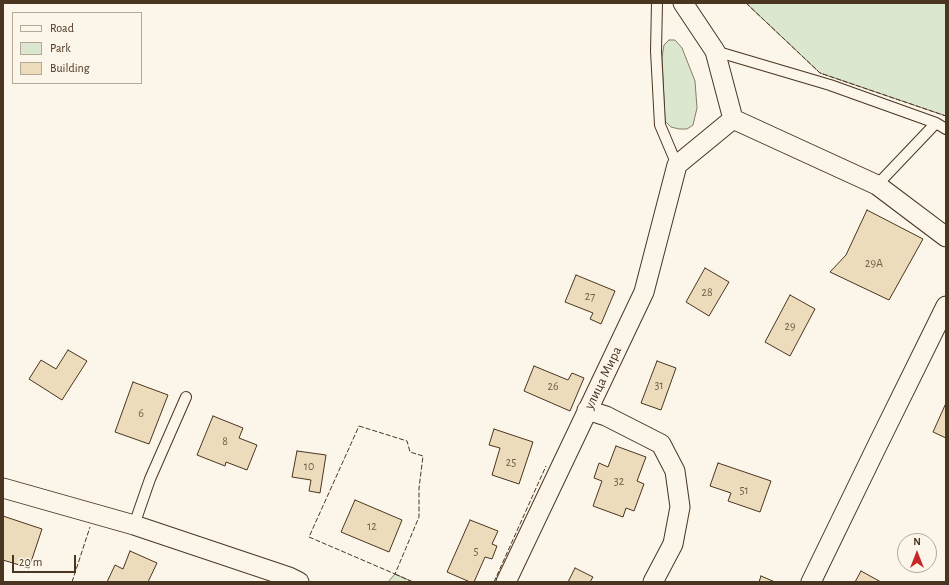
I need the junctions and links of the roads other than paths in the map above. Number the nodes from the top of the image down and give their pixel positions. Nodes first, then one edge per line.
1 (657, 3) edge
2 (683, 3) edge
3 (715, 51) junction
4 (733, 119) junction
5 (936, 123) junction
6 (946, 129) edge
7 (677, 165) junction
8 (877, 185) junction
9 (946, 237) edge
10 (946, 306) edge
11 (186, 397) dead end
12 (587, 410) junction
13 (3, 488) edge
14 (134, 525) junction
15 (299, 582) edge
16 (506, 582) edge
17 (653, 582) edge
18 (811, 582) edge

1 - 7 lane
2 - 3 street
3 - 4 street
3 - 5 lane
4 - 7 street
4 - 8 street
5 - 6 lane
5 - 8 lane
7 - 12 street, улица Мира
8 - 9 street
10 - 18 street
11 - 14 lane
12 - 16 street, улица Мира
12 - 17 street
13 - 14 street
14 - 15 street

